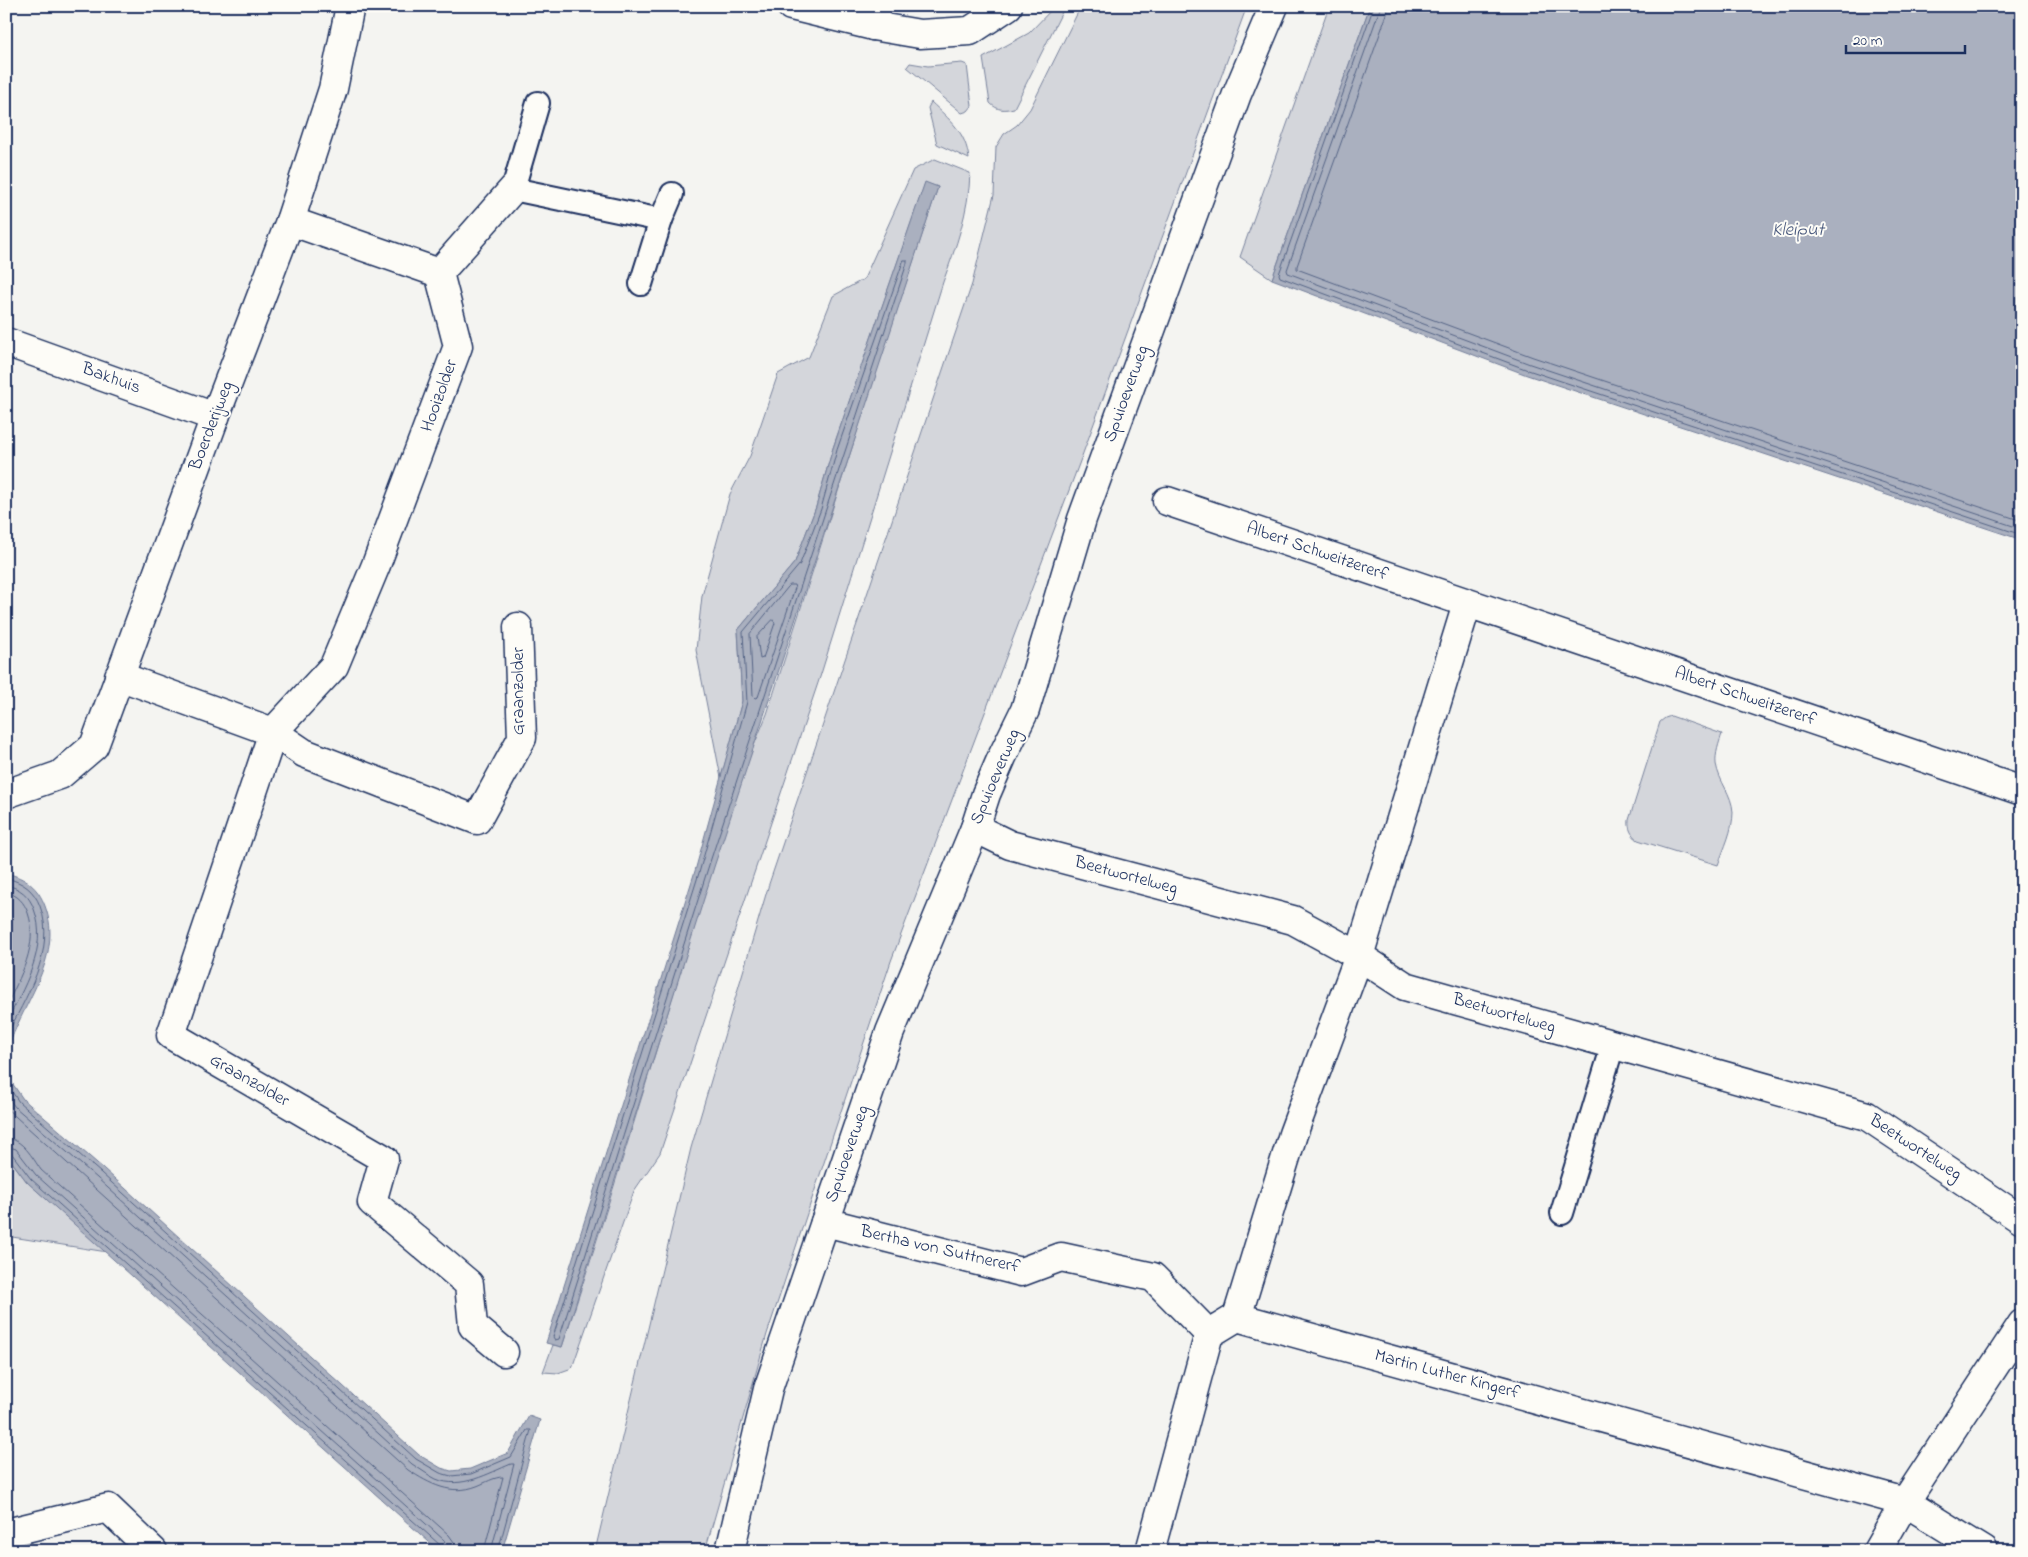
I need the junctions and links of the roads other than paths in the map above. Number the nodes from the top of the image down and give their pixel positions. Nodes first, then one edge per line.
1 (350, 6) edge
2 (791, 6) edge
3 (1008, 6) edge
4 (1274, 6) edge
5 (875, 16) edge
6 (538, 103) dead end
7 (513, 189) junction
8 (672, 194) dead end
9 (661, 220) junction
10 (290, 222) junction
11 (439, 273) junction
12 (641, 284) dead end
13 (6, 342) edge
14 (215, 417) junction
15 (405, 489) joint
16 (1167, 501) dead end
17 (1467, 604) junction
18 (518, 627) dead end
19 (119, 676) junction
20 (273, 732) junction
21 (2022, 791) edge
22 (6, 794) edge
23 (975, 828) junction
24 (1359, 956) junction
25 (1613, 1045) junction
26 (1562, 1213) dead end
27 (2022, 1220) edge
28 (825, 1222) junction
29 (1237, 1318) junction
30 (2022, 1324) edge
31 (1209, 1334) junction
32 (504, 1352) dead end
33 (1905, 1502) junction
34 (6, 1533) edge
35 (153, 1551) edge
36 (730, 1551) edge
37 (1150, 1551) edge
38 (1876, 1551) edge
39 (1984, 1551) edge

1 - 10 street, Boerderijweg
2 - 5 street
3 - 5 street
4 - 23 street, Spuioeverweg
6 - 7 lane
7 - 9 lane
7 - 11 street
8 - 9 lane
9 - 12 lane
10 - 11 street
10 - 14 street, Boerderijweg
11 - 15 street, Hooizolder
13 - 14 street, Bakhuis
14 - 19 street, Boerderijweg
15 - 20 street, Graanzolder
16 - 17 street, Albert Schweitzererf
17 - 21 street, Albert Schweitzererf
17 - 24 street
18 - 20 street, Graanzolder
19 - 20 street, Graanzolder
19 - 22 street, Boerderijweg
20 - 32 street, Graanzolder
23 - 24 street, Beetwortelweg
23 - 28 street, Spuioeverweg
24 - 25 street, Beetwortelweg
24 - 29 street
25 - 26 lane
25 - 27 street, Beetwortelweg
28 - 31 street, Bertha von Suttnererf
28 - 36 street, Spuioeverweg
29 - 31 street
29 - 33 street, Martin Luther Kingerf
30 - 33 street
31 - 37 street
33 - 38 street
33 - 39 street, Martin Luther Kingerf
34 - 35 street

